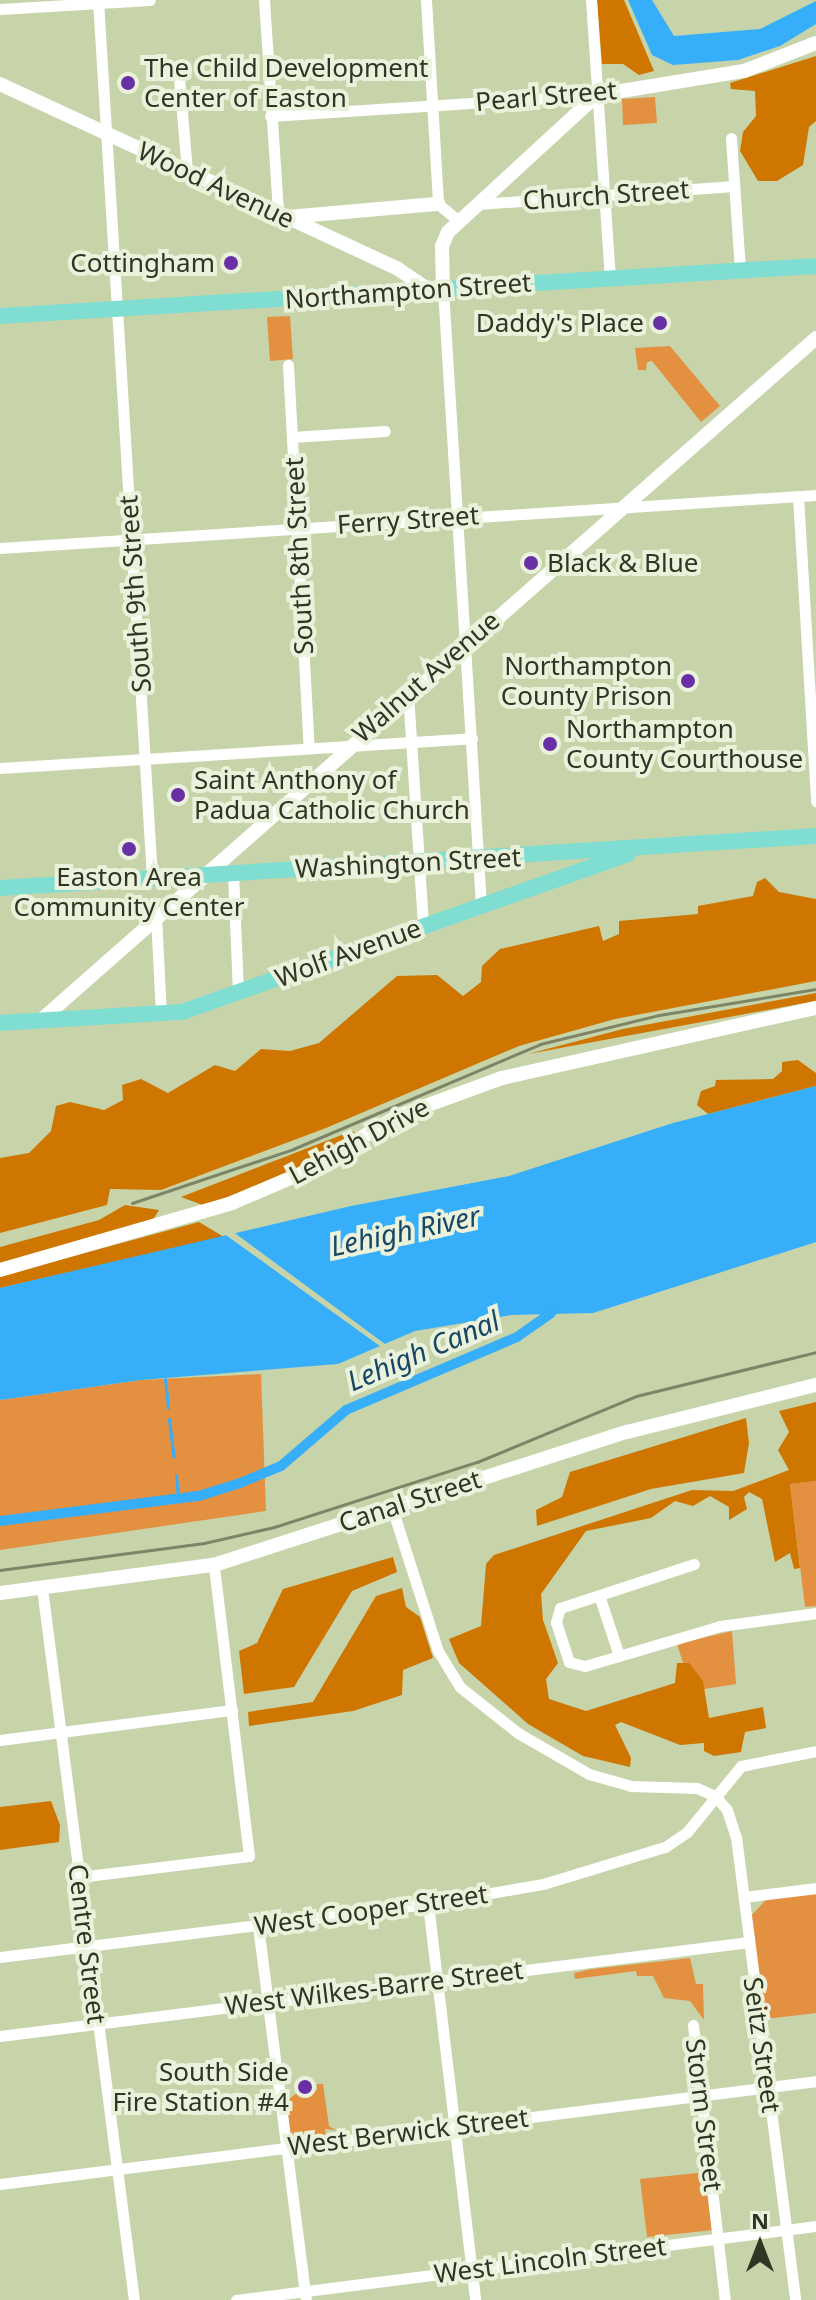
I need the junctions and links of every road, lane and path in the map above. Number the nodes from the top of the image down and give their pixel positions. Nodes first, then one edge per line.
1 (150, 0) edge
2 (264, 0) edge
3 (426, 0) edge
4 (591, 0) edge
5 (98, 2) edge
6 (0, 9) edge
7 (816, 43) edge
8 (178, 66) dead end
9 (0, 84) edge
10 (597, 95) junction
11 (432, 105) junction
12 (270, 116) junction
13 (106, 133) junction
14 (731, 138) dead end
15 (187, 170) junction
16 (734, 186) junction
17 (604, 194) junction
18 (438, 204) junction
19 (478, 204) junction
20 (283, 215) junction
21 (458, 220) junction
22 (816, 266) edge
23 (740, 271) junction
24 (610, 279) junction
25 (436, 289) junction
26 (117, 309) junction
27 (0, 316) edge
28 (816, 338) edge
29 (288, 365) dead end
30 (385, 431) dead end
31 (292, 437) junction
32 (816, 495) edge
33 (798, 496) junction
34 (622, 507) junction
35 (457, 517) junction
36 (297, 527) junction
37 (131, 537) junction
38 (0, 548) edge
39 (466, 641) junction
40 (408, 693) junction
41 (813, 709) edge
42 (472, 738) junction
43 (411, 741) junction
44 (349, 745) junction
45 (309, 747) junction
46 (145, 758) junction
47 (0, 768) edge
48 (816, 801) edge
49 (816, 836) edge
50 (648, 847) junction
51 (575, 852) junction
52 (479, 858) junction
53 (420, 862) junction
54 (574, 872) junction
55 (233, 873) junction
56 (201, 875) junction
57 (152, 878) junction
58 (0, 888) edge
59 (481, 905) junction
60 (156, 916) junction
61 (423, 926) junction
62 (238, 992) junction
63 (816, 1008) edge
64 (161, 1015) junction
65 (40, 1021) junction
66 (0, 1023) edge
67 (0, 1270) edge
68 (816, 1385) edge
69 (392, 1508) junction
70 (694, 1564) dead end
71 (214, 1565) junction
72 (42, 1588) junction
73 (0, 1593) edge
74 (599, 1595) junction
75 (816, 1613) edge
76 (619, 1656) junction
77 (232, 1710) junction
78 (60, 1733) junction
79 (0, 1740) edge
80 (816, 1751) edge
81 (715, 1796) junction
82 (79, 1877) junction
83 (816, 1888) edge
84 (744, 1897) junction
85 (428, 1904) junction
86 (258, 1926) junction
87 (749, 1942) junction
88 (87, 1947) junction
89 (0, 1957) edge
90 (440, 1981) junction
91 (268, 2002) junction
92 (97, 2024) junction
93 (693, 2025) dead end
94 (0, 2036) edge
95 (816, 2081) edge
96 (768, 2087) junction
97 (702, 2096) junction
98 (457, 2126) junction
99 (287, 2147) junction
100 (115, 2169) junction
101 (0, 2184) edge
102 (816, 2226) edge
103 (785, 2230) junction
104 (718, 2238) junction
105 (471, 2271) junction
106 (306, 2296) edge
107 (134, 2300) edge
108 (236, 2300) edge
109 (475, 2300) edge
110 (725, 2300) edge
111 (795, 2300) edge

1 - 5 street
2 - 12 street
3 - 11 street
4 - 10 street
5 - 6 street
5 - 13 street, South 9th Street
7 - 10 street, Pearl Street
8 - 15 street
9 - 13 street, Wood Avenue
10 - 11 street, Pearl Street
10 - 17 street
10 - 19 street
11 - 12 street, Pearl Street
11 - 18 street
12 - 20 street
13 - 15 street, Wood Avenue
13 - 26 street, South 9th Street
14 - 16 street
15 - 20 street, Wood Avenue
16 - 17 street, Church Street
16 - 23 street
17 - 19 street, Church Street
17 - 24 street
18 - 20 street
18 - 21 street
19 - 21 street
20 - 25 street, Wood Avenue
21 - 25 street
22 - 23 main road, Northampton Street
23 - 24 main road, Northampton Street
24 - 25 main road, Northampton Street
25 - 26 main road, Northampton Street
25 - 35 street
26 - 27 main road, Northampton Street
26 - 37 street, South 9th Street
28 - 34 street, Walnut Avenue
29 - 31 street, South 8th Street
30 - 31 street
31 - 36 street, South 8th Street
32 - 33 street, Ferry Street
33 - 34 street, Ferry Street
33 - 41 street
34 - 35 street, Ferry Street
34 - 39 street, Walnut Avenue
35 - 36 street, Ferry Street
35 - 39 street
36 - 37 street, Ferry Street
36 - 45 street, South 8th Street
37 - 38 street, Ferry Street
37 - 46 street, South 9th Street
39 - 40 street, Walnut Avenue
39 - 42 street
40 - 43 street
40 - 44 street, Walnut Avenue
41 - 48 street
42 - 43 street
42 - 52 street
43 - 44 street
43 - 53 street
44 - 45 street
44 - 56 street, Walnut Avenue
45 - 46 street
46 - 47 street
46 - 57 street, South 9th Street
49 - 50 main road, Washington Street
50 - 51 main road, Washington Street
50 - 54 main road, Wolf Avenue
51 - 52 main road, Washington Street
51 - 54 main road
52 - 53 main road, Washington Street
52 - 59 street
53 - 55 main road, Washington Street
53 - 61 street
54 - 59 main road, Wolf Avenue
55 - 56 main road, Washington Street
55 - 62 street
56 - 57 main road, Washington Street
56 - 60 street, Walnut Avenue
57 - 58 main road, Washington Street
59 - 61 main road, Wolf Avenue
60 - 64 street
60 - 65 street, Walnut Avenue
61 - 62 main road, Wolf Avenue
62 - 64 main road, Wolf Avenue
63 - 67 street, Lehigh Drive
64 - 65 main road, Wolf Avenue
65 - 66 main road, Wolf Avenue
68 - 69 street, Canal Street
69 - 71 street, Canal Street
69 - 81 street
70 - 74 street
71 - 72 street, Canal Street
71 - 77 street
72 - 73 street, Canal Street
72 - 78 street, Centre Street
74 - 76 street
74 - 76 street
75 - 76 street
77 - 78 street
77 - 82 street
78 - 79 street
78 - 82 street, Centre Street
80 - 81 street, West Cooper Street
81 - 84 street, Seitz Street
81 - 85 street, West Cooper Street
82 - 88 street, Centre Street
83 - 84 street
84 - 87 street, Seitz Street
85 - 86 street, West Cooper Street
85 - 90 street
86 - 88 street, West Cooper Street
86 - 91 street
87 - 90 street, West Wilkes-Barre Street
87 - 96 street, Seitz Street
88 - 89 street, West Cooper Street
88 - 92 street, Centre Street
90 - 91 street, West Wilkes-Barre Street
90 - 98 street
91 - 92 street, West Wilkes-Barre Street
91 - 99 street
92 - 94 street, West Wilkes-Barre Street
92 - 100 street, Centre Street
93 - 97 street, Storm Street
95 - 96 street, West Berwick Street
96 - 97 street, West Berwick Street
96 - 103 street, Seitz Street
97 - 98 street, West Berwick Street
97 - 104 street, Storm Street
98 - 99 street, West Berwick Street
98 - 105 street
99 - 100 street, West Berwick Street
99 - 106 street
100 - 101 street, West Berwick Street
100 - 107 street, Centre Street
102 - 103 street, West Lincoln Street
103 - 104 street, West Lincoln Street
103 - 111 street, Seitz Street
104 - 105 street, West Lincoln Street
104 - 110 street, Storm Street
105 - 106 street, West Lincoln Street
105 - 109 street
106 - 108 street, West Lincoln Street

